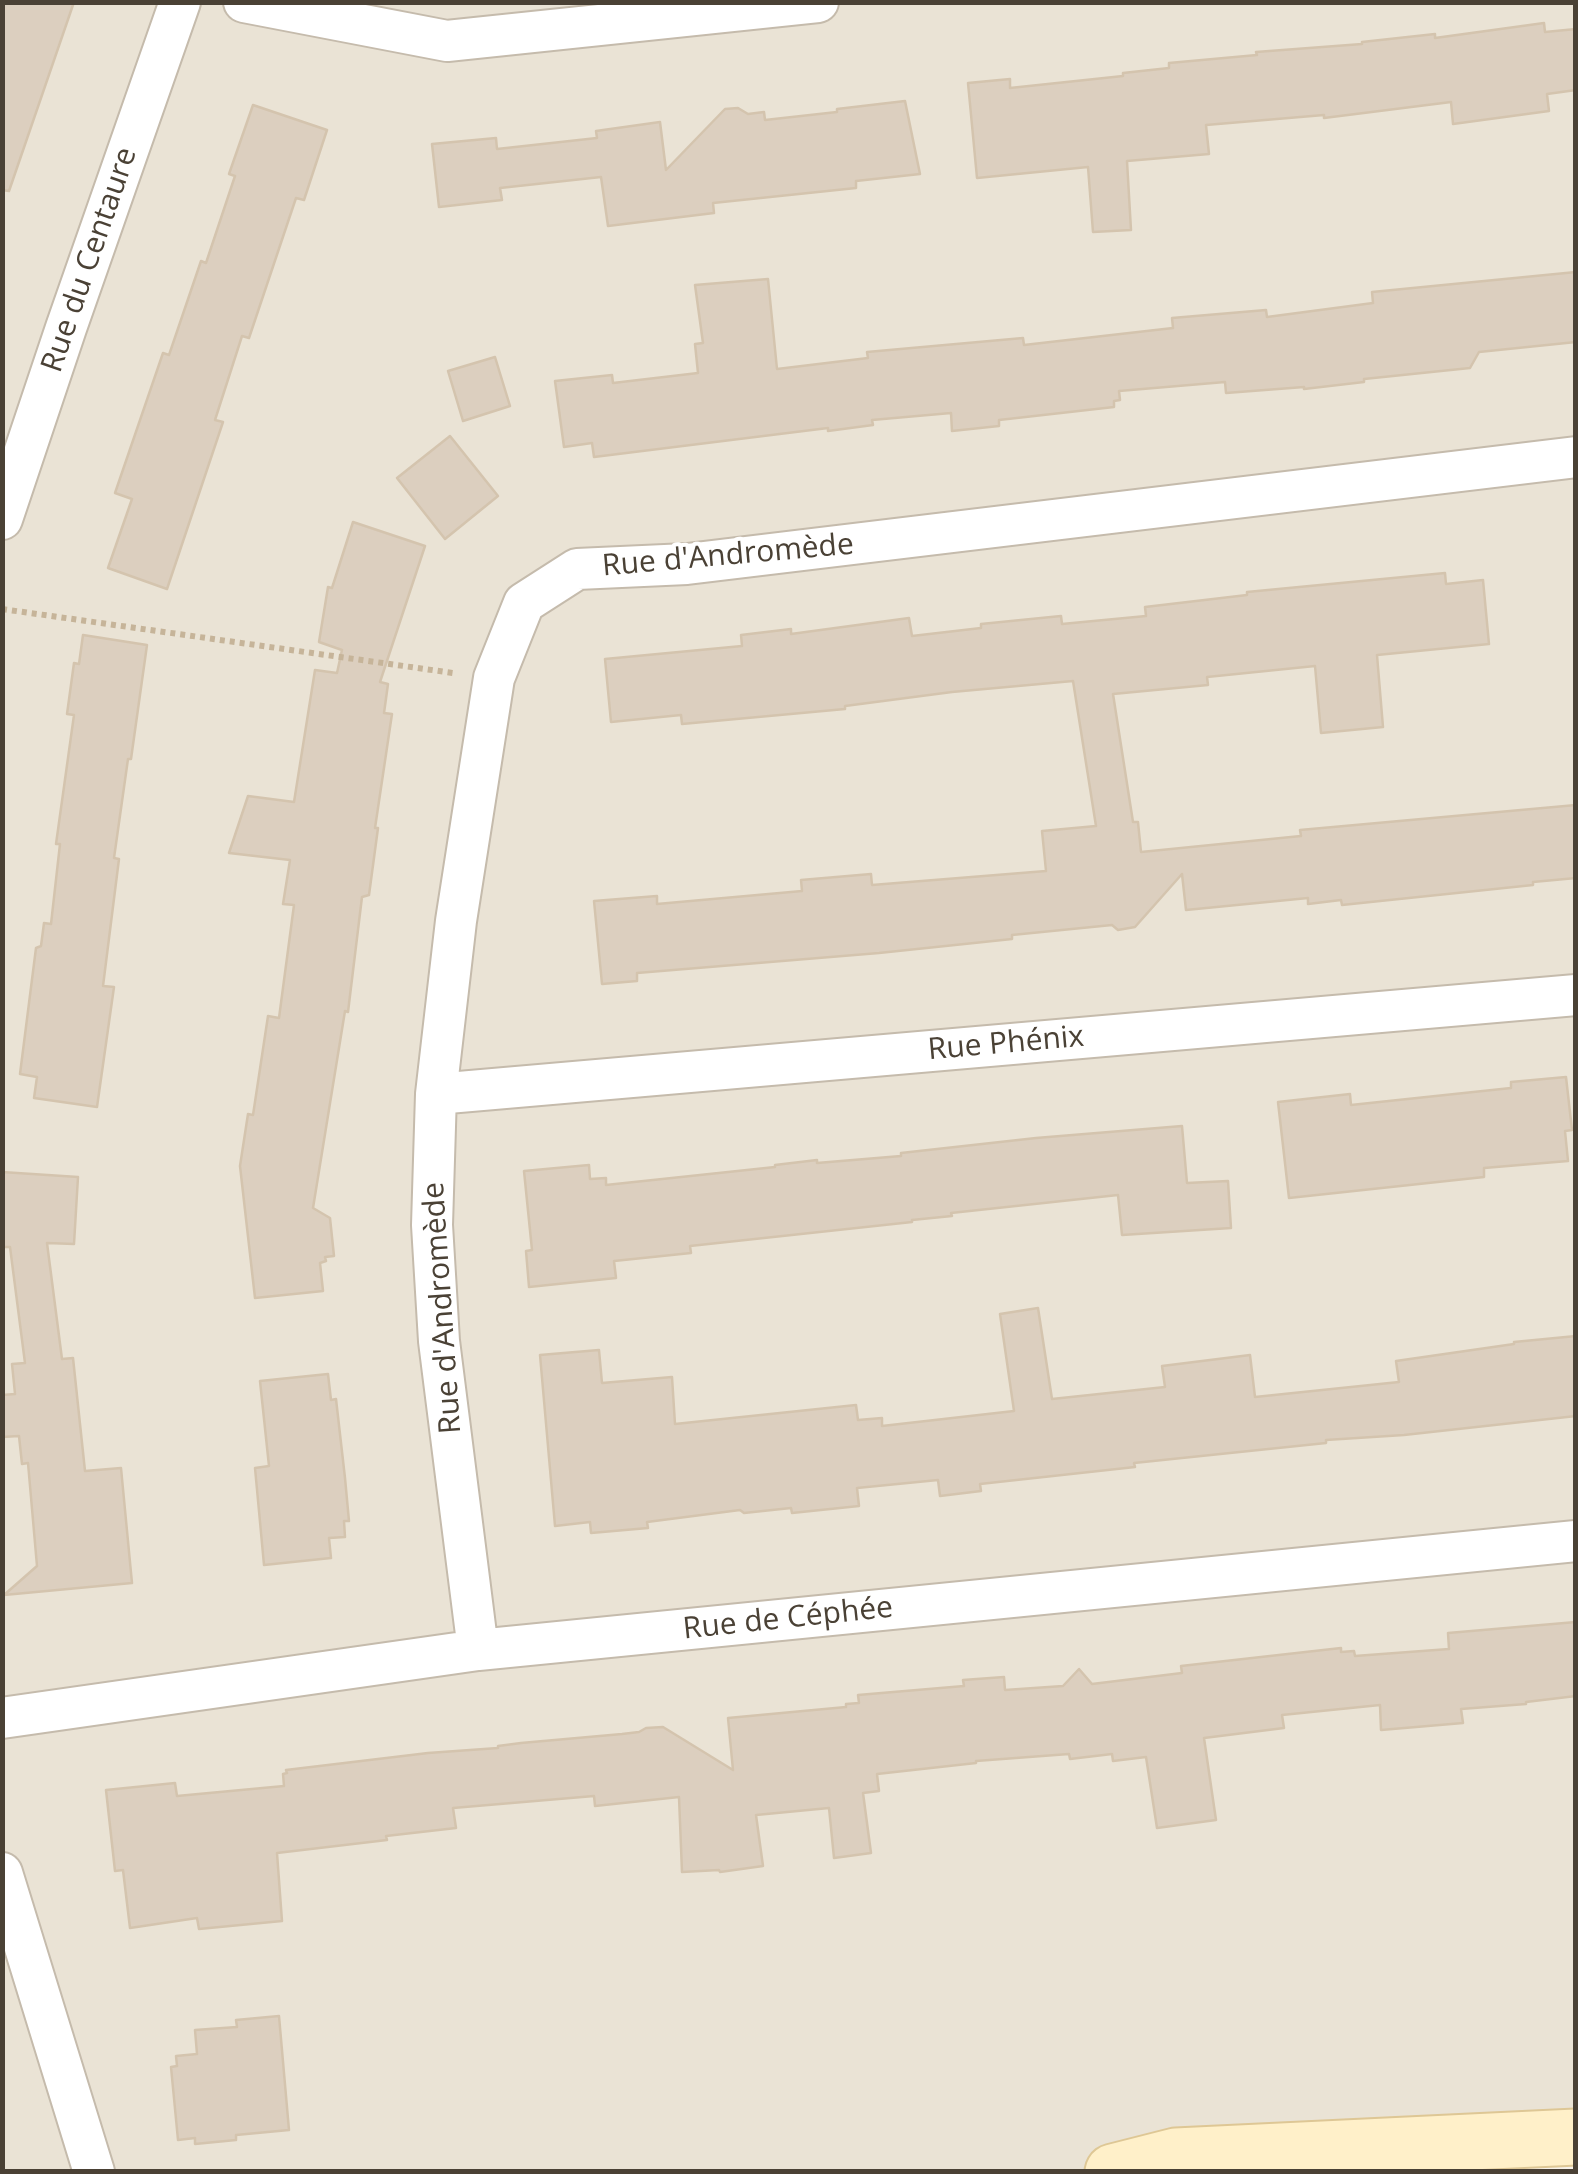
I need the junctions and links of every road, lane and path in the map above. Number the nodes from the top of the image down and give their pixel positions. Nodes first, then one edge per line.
1 (180, 2) edge
2 (244, 2) edge
3 (818, 2) edge
4 (1576, 457) edge
5 (2, 519) edge
6 (2, 609) edge
7 (494, 678) junction
8 (1576, 995) edge
9 (436, 1094) junction
10 (1576, 1541) edge
11 (478, 1650) junction
12 (2, 1718) edge
13 (2, 1874) edge
14 (1576, 2137) edge
15 (94, 2172) edge
16 (1113, 2172) edge

1 - 5 street, Rue du Centaure
2 - 3 street
4 - 7 street, Rue d'Andromède
6 - 7 path
7 - 9 street, Rue d'Andromède
8 - 9 street, Rue Phénix
9 - 11 street, Rue d'Andromède
10 - 11 street, Rue de Céphée
11 - 12 street, Rue de Céphée
13 - 15 street
14 - 16 street

